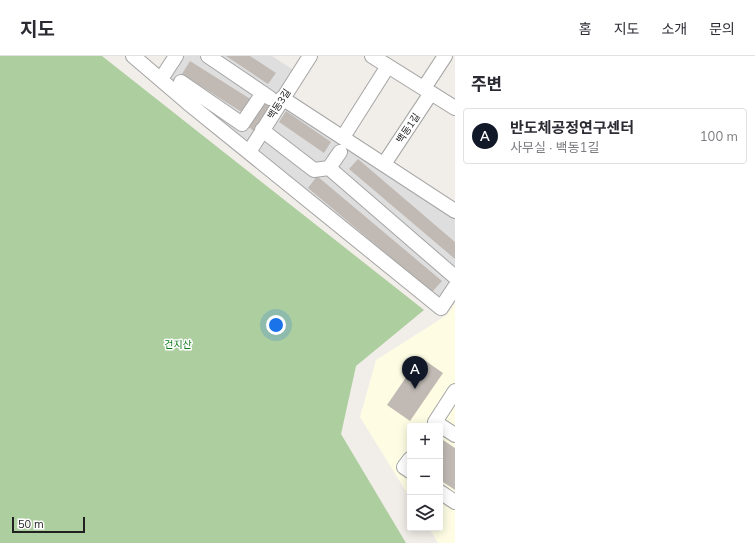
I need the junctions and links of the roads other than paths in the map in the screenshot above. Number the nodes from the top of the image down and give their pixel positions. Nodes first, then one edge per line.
1 (133, 56) edge
2 (176, 56) edge
3 (208, 56) edge
4 (310, 56) edge
5 (445, 56) edge
6 (381, 60) edge
7 (161, 80) junction
8 (181, 82) dead end
9 (428, 91) junction
10 (263, 93) junction
11 (280, 101) junction
12 (455, 108) edge
13 (262, 130) junction
14 (343, 137) junction
15 (249, 152) junction
16 (340, 152) dead end
17 (384, 164) junction
18 (329, 168) junction
19 (455, 210) edge
20 (455, 277) edge
21 (455, 287) edge
22 (455, 391) edge
23 (435, 423) edge
24 (443, 429) edge
25 (455, 435) edge
26 (443, 494) edge
27 (455, 502) edge

1 - 7 street
2 - 7 street
3 - 10 street
4 - 11 street, 백동3길
5 - 9 street, 백동1길
6 - 9 street
6 - 14 street
7 - 15 street
8 - 10 street
9 - 12 street
9 - 17 street, 백동1길
10 - 11 street
11 - 13 street, 백동3길
11 - 14 street
13 - 15 street, 백동3길
13 - 18 street
14 - 17 street
15 - 21 street
16 - 18 street
17 - 19 street
18 - 20 street
22 - 23 street
24 - 25 street
26 - 27 street

